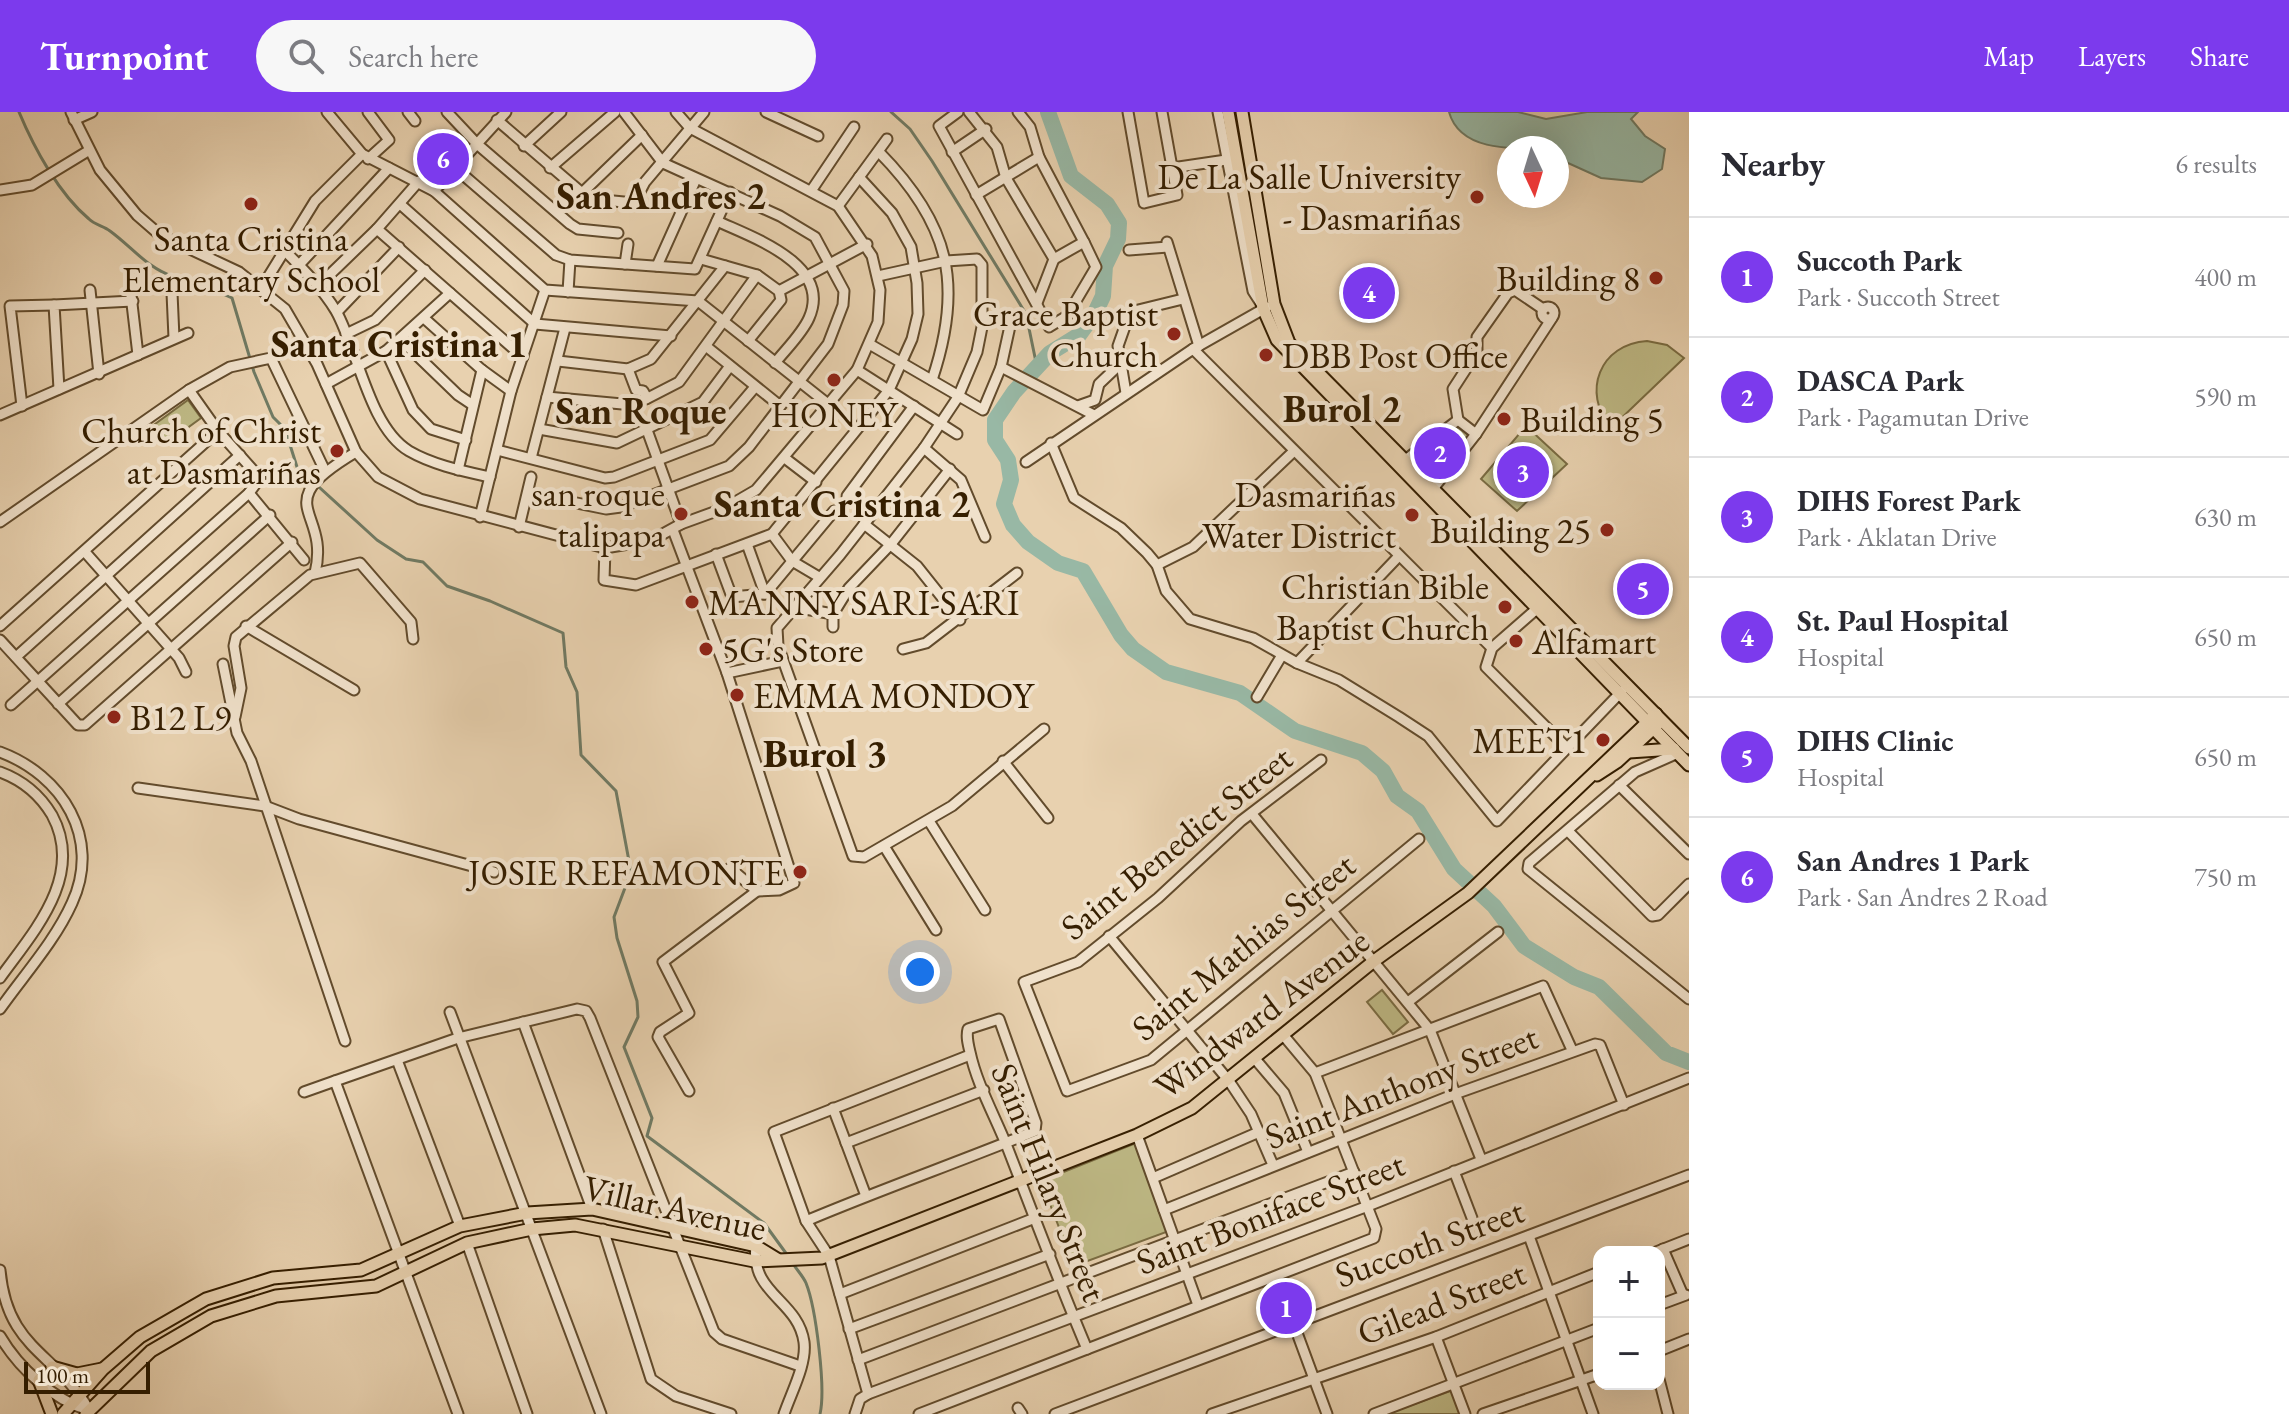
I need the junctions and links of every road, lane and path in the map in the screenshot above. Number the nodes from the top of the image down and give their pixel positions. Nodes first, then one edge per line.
1 (92, 112) edge
2 (327, 112) edge
3 (368, 112) edge
4 (447, 112) edge
5 (506, 112) edge
6 (561, 112) edge
7 (615, 112) edge
8 (624, 112) edge
9 (676, 112) edge
10 (704, 112) edge
11 (766, 112) edge
12 (958, 112) edge
13 (969, 112) edge
14 (1018, 112) edge
15 (1128, 112) edge
16 (1162, 112) edge
17 (1218, 112) edge
18 (1228, 112) edge
19 (1242, 112) edge
20 (72, 116) edge
21 (459, 116) edge
22 (497, 120) junction
23 (854, 127) dead end
24 (690, 128) junction
25 (986, 129) junction
26 (642, 135) junction
27 (818, 136) dead end
28 (887, 139) dead end
29 (477, 144) junction
30 (524, 146) junction
31 (88, 151) junction
32 (879, 152) junction
33 (952, 152) junction
34 (365, 157) junction
35 (1039, 157) junction
36 (1232, 159) junction
37 (663, 163) junction
38 (454, 167) junction
39 (389, 168) junction
40 (550, 168) junction
41 (1172, 168) junction
42 (859, 177) junction
43 (1006, 178) junction
44 (696, 179) junction
45 (419, 181) junction
46 (0, 190) edge
47 (434, 191) junction
48 (811, 191) junction
49 (730, 192) junction
50 (582, 193) junction
51 (976, 195) junction
52 (400, 204) junction
53 (838, 206) junction
54 (717, 221) junction
55 (377, 229) junction
56 (618, 233) dead end
57 (1084, 242) junction
58 (628, 244) dead end
59 (867, 244) junction
60 (399, 247) junction
61 (284, 250) junction
62 (1129, 250) dead end
63 (701, 259) junction
64 (1054, 259) junction
65 (570, 260) junction
66 (832, 261) junction
67 (946, 261) junction
68 (625, 264) junction
69 (299, 265) junction
70 (657, 266) junction
71 (725, 266) junction
72 (915, 269) junction
73 (425, 270) junction
74 (757, 275) junction
75 (804, 276) junction
76 (878, 276) junction
77 (318, 286) junction
78 (130, 287) dead end
79 (262, 287) junction
80 (90, 290) dead end
81 (545, 290) junction
82 (779, 291) junction
83 (568, 292) junction
84 (172, 293) dead end
85 (450, 293) junction
86 (1183, 299) junction
87 (133, 301) junction
88 (698, 301) junction
89 (91, 302) junction
90 (1037, 303) junction
91 (5, 305) edge
92 (54, 305) junction
93 (1268, 306) junction
94 (337, 312) junction
95 (983, 318) junction
96 (425, 319) junction
97 (725, 322) junction
98 (535, 324) junction
99 (565, 328) junction
100 (188, 333) dead end
101 (346, 334) junction
102 (671, 336) junction
103 (174, 338) junction
104 (400, 339) junction
105 (748, 341) junction
106 (305, 343) junction
107 (871, 345) junction
108 (707, 347) junction
109 (1196, 347) junction
110 (386, 351) junction
111 (138, 355) junction
112 (523, 357) junction
113 (271, 358) junction
114 (558, 361) junction
115 (775, 363) junction
116 (903, 363) junction
117 (1119, 365) junction
118 (359, 366) junction
119 (730, 366) junction
120 (1001, 367) junction
121 (628, 369) junction
122 (482, 370) junction
123 (857, 370) junction
124 (99, 374) junction
125 (932, 380) junction
126 (799, 381) junction
127 (326, 384) junction
128 (755, 387) junction
129 (59, 389) junction
130 (189, 390) junction
131 (889, 390) junction
132 (511, 391) junction
133 (1126, 393) junction
134 (547, 397) junction
135 (958, 397) junction
136 (828, 404) junction
137 (473, 405) junction
138 (633, 405) dead end
139 (779, 405) junction
140 (22, 406) junction
141 (914, 406) junction
142 (1078, 406) junction
143 (0, 415) edge
144 (1094, 415) junction
145 (1458, 420) junction
146 (942, 423) junction
147 (539, 429) junction
148 (647, 430) junction
149 (218, 431) junction
150 (957, 434) dead end
151 (1476, 434) junction
152 (466, 440) junction
153 (1051, 443) junction
154 (924, 448) junction
155 (497, 450) junction
156 (1294, 451) junction
157 (356, 452) junction
158 (240, 455) junction
159 (531, 458) junction
160 (786, 459) junction
161 (658, 460) junction
162 (1026, 462) dead end
163 (1402, 463) junction
164 (950, 469) junction
165 (458, 470) junction
166 (325, 471) junction
167 (490, 477) junction
168 (531, 477) dead end
169 (816, 482) junction
170 (669, 490) junction
171 (249, 493) junction
172 (1431, 493) junction
173 (847, 496) dead end
174 (567, 501) dead end
175 (834, 511) dead end
176 (270, 515) junction
177 (480, 517) junction
178 (0, 522) edge
179 (519, 527) junction
180 (677, 527) junction
181 (861, 528) junction
182 (772, 534) junction
183 (985, 537) dead end
184 (292, 542) junction
185 (747, 544) junction
186 (891, 544) junction
187 (605, 548) junction
188 (85, 552) junction
189 (716, 554) junction
190 (1398, 557) junction
191 (304, 560) dead end
192 (792, 561) junction
193 (1157, 565) junction
194 (686, 566) junction
195 (315, 573) junction
196 (1017, 573) dead end
197 (106, 577) junction
198 (819, 577) junction
199 (765, 594) junction
200 (127, 601) junction
201 (1541, 605) junction
202 (794, 607) junction
203 (833, 614) junction
204 (960, 620) junction
205 (149, 625) junction
206 (0, 626) edge
207 (246, 626) junction
208 (833, 627) dead end
209 (413, 639) dead end
210 (0, 640) edge
211 (1492, 648) junction
212 (170, 649) junction
213 (903, 649) dead end
214 (1282, 655) junction
215 (16, 657) junction
216 (783, 661) junction
217 (1297, 663) junction
218 (223, 664) dead end
219 (186, 672) dead end
220 (727, 673) junction
221 (38, 682) junction
222 (1623, 689) junction
223 (354, 690) dead end
224 (1257, 697) dead end
225 (58, 704) junction
226 (11, 705) dead end
227 (235, 717) junction
228 (1655, 721) junction
229 (1044, 729) dead end
230 (1565, 746) junction
231 (1680, 750) edge
232 (0, 752) edge
233 (1629, 752) junction
234 (1321, 760) dead end
235 (1003, 761) junction
236 (1689, 765) edge
237 (0, 772) edge
238 (1596, 775) junction
239 (1619, 785) junction
240 (138, 788) dead end
241 (265, 806) junction
242 (1252, 814) junction
243 (1048, 818) dead end
244 (929, 821) junction
245 (1568, 831) junction
246 (1419, 839) dead end
247 (884, 846) junction
248 (1689, 854) edge
249 (730, 868) dead end
250 (494, 872) dead end
251 (1689, 884) edge
252 (757, 891) junction
253 (1333, 909) junction
254 (985, 910) dead end
255 (936, 930) dead end
256 (1498, 932) dead end
257 (1109, 936) junction
258 (1374, 961) junction
259 (0, 978) edge
260 (1023, 984) joint
261 (1689, 999) edge
262 (1408, 1002) junction
263 (0, 1009) edge
264 (450, 1012) dead end
265 (523, 1022) junction
266 (1430, 1030) junction
267 (1186, 1032) junction
268 (1284, 1036) junction
269 (458, 1038) junction
270 (345, 1041) dead end
271 (1572, 1050) junction
272 (970, 1055) junction
273 (397, 1060) junction
274 (1256, 1060) junction
275 (1315, 1073) junction
276 (1689, 1078) edge
277 (335, 1081) junction
278 (1229, 1081) junction
279 (984, 1090) junction
280 (689, 1091) dead end
281 (304, 1092) dead end
282 (1455, 1094) junction
283 (1624, 1105) junction
284 (833, 1108) junction
285 (1259, 1132) junction
286 (1137, 1135) junction
287 (1342, 1138) junction
288 (846, 1143) junction
289 (1006, 1143) junction
290 (1308, 1152) junction
291 (1481, 1159) junction
292 (1273, 1165) junction
293 (1454, 1171) junction
294 (1354, 1172) junction
295 (1689, 1175) edge
296 (1153, 1178) junction
297 (1020, 1181) junction
298 (866, 1196) junction
299 (1368, 1206) junction
300 (592, 1209) junction
301 (1164, 1210) junction
302 (527, 1213) junction
303 (1035, 1218) junction
304 (1472, 1218) dead end
305 (806, 1221) junction
306 (460, 1226) junction
307 (673, 1227) junction
308 (532, 1229) junction
309 (603, 1229) junction
310 (1529, 1236) junction
311 (1172, 1239) junction
312 (1689, 1239) edge
313 (467, 1243) junction
314 (681, 1245) junction
315 (756, 1246) junction
316 (1665, 1249) edge
317 (401, 1253) junction
318 (1050, 1254) junction
319 (826, 1257) junction
320 (777, 1259) junction
321 (1665, 1259) edge
322 (754, 1261) junction
323 (0, 1270) edge
324 (407, 1270) junction
325 (1185, 1273) junction
326 (1593, 1274) edge
327 (1060, 1281) junction
328 (1548, 1290) junction
329 (840, 1294) junction
330 (1686, 1294) edge
331 (1665, 1303) edge
332 (1198, 1305) junction
333 (1074, 1319) junction
334 (1293, 1322) junction
335 (849, 1329) junction
336 (1593, 1330) edge
337 (0, 1336) edge
338 (1436, 1337) junction
339 (1689, 1339) edge
340 (1567, 1340) junction
341 (1087, 1349) junction
342 (1665, 1349) edge
343 (858, 1360) junction
344 (800, 1366) junction
345 (52, 1367) junction
346 (103, 1369) junction
347 (1593, 1376) edge
348 (1315, 1378) junction
349 (39, 1380) junction
350 (1582, 1381) junction
351 (1454, 1384) junction
352 (1662, 1390) edge
353 (79, 1393) junction
354 (868, 1394) junction
355 (67, 1410) edge
356 (88, 1412) edge
357 (52, 1414) edge
358 (458, 1414) edge
359 (527, 1414) edge
360 (601, 1414) edge
361 (731, 1414) edge
362 (784, 1414) edge
363 (855, 1414) edge
364 (919, 1414) edge
365 (1055, 1414) edge
366 (1212, 1414) edge
367 (1327, 1414) edge
368 (1374, 1414) edge
369 (1465, 1414) edge
370 (1483, 1414) edge
371 (1593, 1414) edge
372 (1668, 1414) edge

1 - 20 street
2 - 34 street
3 - 34 street
4 - 21 street
5 - 22 street
6 - 30 street
7 - 40 street
8 - 26 street
9 - 24 street
10 - 24 street
11 - 27 street
12 - 33 street
13 - 25 street
14 - 35 street
15 - 41 street
16 - 41 street
17 - 36 street
18 - 36 main road
19 - 93 main road
20 - 31 street
21 - 29 street
22 - 29 street
22 - 30 street
23 - 48 street
24 - 37 street
24 - 48 street
25 - 33 street
25 - 43 street
26 - 37 street
26 - 50 street
28 - 32 street
29 - 38 street
29 - 56 street
30 - 40 street
31 - 46 street
31 - 79 street
32 - 42 street
32 - 67 street
33 - 51 street
34 - 39 street
34 - 61 street
35 - 43 street
35 - 57 street
36 - 41 street
36 - 93 main road
37 - 44 street
37 - 50 street
38 - 47 street
38 - 65 street
39 - 45 street
39 - 69 street
40 - 50 street
42 - 53 street
42 - 72 street
43 - 51 street
43 - 64 street
44 - 49 street
44 - 70 street
45 - 47 street
45 - 52 street
47 - 81 street
48 - 53 street
49 - 54 street
49 - 66 street
51 - 90 street
52 - 55 street
52 - 98 street
53 - 59 street
54 - 63 street
54 - 75 street
55 - 60 street
55 - 77 street
57 - 64 street
57 - 90 street
58 - 68 street
59 - 66 street
59 - 76 street
60 - 73 street
60 - 94 street
61 - 69 street
61 - 79 street
62 - 86 street
63 - 70 street
63 - 71 street
64 - 90 street
65 - 68 street
65 - 83 street
66 - 75 street
66 - 126 street
67 - 72 street
67 - 95 street
67 - 125 street
68 - 70 street
69 - 77 street
71 - 74 street
71 - 88 street
72 - 76 street
72 - 116 street
73 - 85 street
73 - 101 street
74 - 82 street
74 - 97 street
75 - 82 street
75 - 115 street
76 - 107 street
77 - 94 street
78 - 87 street
79 - 106 street
80 - 89 street
81 - 83 street
81 - 98 street
82 - 105 street
83 - 88 street
84 - 103 street
85 - 96 street
85 - 112 street
86 - 109 street
86 - 117 street
87 - 89 street
87 - 111 street
88 - 97 street
88 - 102 street
89 - 92 street
89 - 124 street
91 - 92 street
91 - 140 street
92 - 129 street
93 - 109 street
93 - 163 main road
94 - 101 street
95 - 120 street
95 - 135 street
96 - 104 street
96 - 122 street
97 - 105 street
97 - 108 street
98 - 99 street
98 - 112 street
99 - 102 street
99 - 114 street
100 - 103 street
101 - 118 street
102 - 121 street
103 - 111 street
104 - 110 street
104 - 137 street
105 - 115 street
106 - 113 street
106 - 127 street
107 - 116 street
107 - 123 street
108 - 119 street
108 - 121 street
109 - 133 street
109 - 156 street
110 - 118 street
110 - 152 street
111 - 124 street
112 - 132 street
113 - 130 street
113 - 166 street
114 - 121 street
114 - 134 street
115 - 126 street
116 - 125 street
116 - 131 street
117 - 133 street
117 - 142 street
118 - 127 street
118 - 165 street
119 - 128 street
119 - 148 street
120 - 135 street
120 - 142 street
122 - 132 street
122 - 137 street
123 - 131 street
123 - 136 street
124 - 129 street
125 - 135 street
126 - 136 street
126 - 139 street
127 - 157 street
128 - 139 street
128 - 161 street
129 - 140 street
130 - 149 street
130 - 178 street
131 - 141 street
131 - 169 street
132 - 155 street
133 - 144 street
134 - 138 street
134 - 147 street
135 - 146 street
136 - 160 street
137 - 152 street
139 - 170 street
140 - 143 street
141 - 146 street
141 - 173 street
142 - 144 street
144 - 153 street
145 - 151 street
145 - 151 street
145 - 163 street
146 - 150 street
146 - 154 street
147 - 148 street
147 - 159 street
148 - 161 street
149 - 158 street
149 - 188 street
151 - 172 street
152 - 165 street
153 - 162 street
153 - 193 street
154 - 164 street
154 - 181 street
155 - 159 street
155 - 167 street
156 - 190 street
156 - 193 street
157 - 166 street
157 - 177 street
158 - 171 street
158 - 197 street
159 - 161 street
160 - 169 street
160 - 180 street
161 - 170 street
163 - 172 main road
164 - 183 street
164 - 186 street
165 - 167 street
166 - 195 street
167 - 177 street
168 - 179 street
169 - 182 street
170 - 174 street
170 - 180 street
171 - 176 street
171 - 200 street
172 - 201 main road
175 - 192 street
176 - 184 street
176 - 205 street
177 - 179 street
179 - 187 street
180 - 187 street
180 - 194 street
181 - 186 street
181 - 198 street
182 - 185 street
182 - 192 street
184 - 191 street
184 - 212 street
185 - 189 street
185 - 199 street
186 - 203 street
186 - 204 street
187 - 194 street
188 - 197 street
188 - 206 street
189 - 194 street
189 - 199 street
190 - 211 street
190 - 217 street
192 - 198 street
192 - 199 street
193 - 214 street
194 - 220 street
195 - 207 street
195 - 209 street
196 - 204 street
197 - 200 street
197 - 215 street
198 - 202 street
200 - 205 street
200 - 221 street
201 - 211 street
201 - 222 main road
202 - 203 street
202 - 216 street
203 - 208 street
204 - 213 street
205 - 212 street
205 - 225 street
207 - 223 street
207 - 227 street
210 - 215 street
211 - 230 street
212 - 219 street
212 - 225 street
214 - 217 street
214 - 224 street
215 - 221 street
216 - 220 street
216 - 247 street
217 - 230 street
218 - 227 street
220 - 252 street
221 - 225 street
221 - 226 street
222 - 228 main road
222 - 230 street
227 - 241 street
228 - 231 main road
228 - 233 main road, Windward Avenue
228 - 238 main road, Windward Avenue
229 - 235 street
231 - 233 main road
231 - 236 main road
231 - 239 street
232 - 263 street
233 - 238 main road, Windward Avenue
234 - 242 street, Saint Benedict Street
235 - 243 street
235 - 244 street
237 - 259 street
238 - 258 main road, Windward Avenue
239 - 245 street
239 - 248 street
240 - 241 street
241 - 250 street
241 - 270 street
242 - 253 street
242 - 257 street, Saint Benedict Street
244 - 247 street
244 - 254 street
245 - 251 street
245 - 261 street
246 - 253 street, Saint Mathias Street
247 - 255 street
249 - 252 street
252 - 280 street
253 - 258 street
253 - 267 street, Saint Mathias Street
256 - 262 street
257 - 260 street, Saint Benedict Street
257 - 267 street
258 - 262 street
258 - 268 main road, Windward Avenue
260 - 267 street, Saint Mathias Street
262 - 266 street
264 - 269 street
265 - 269 street
265 - 300 street
265 - 307 street
266 - 271 street
266 - 275 street
266 - 282 street
267 - 278 street
268 - 274 main road, Windward Avenue
268 - 275 street
269 - 273 street
269 - 302 street
271 - 282 street, Saint Anthony Street
271 - 283 street, Saint Anthony Street
272 - 279 street, Saint Hilary Street
272 - 284 street
272 - 289 street, Saint Hilary Street
273 - 277 street
273 - 306 street
274 - 278 main road, Windward Avenue
274 - 290 street
275 - 287 street
276 - 283 street, Saint Boniface Street
277 - 281 street
277 - 317 street
278 - 285 street
278 - 286 main road, Windward Avenue
279 - 288 street
279 - 289 street, Saint Hilary Street
282 - 287 street, Saint Anthony Street
282 - 291 street
283 - 291 street, Saint Boniface Street
284 - 288 street
284 - 305 street
285 - 292 street
285 - 296 street
286 - 296 street
286 - 297 main road, Windward Avenue
287 - 290 street, Saint Anthony Street
287 - 294 street
288 - 298 street
289 - 297 street, Saint Hilary Street
289 - 298 street
290 - 292 street, Saint Anthony Street
291 - 293 street, Saint Boniface Street
292 - 301 street, Saint Anthony Street
293 - 299 street, Saint Boniface Street
293 - 304 street
294 - 299 street
294 - 311 street
295 - 310 street, Succoth Street
296 - 301 street
297 - 303 street, Saint Hilary Street
297 - 319 main road, Windward Avenue
298 - 305 street
299 - 325 street, Saint Boniface Street
299 - 332 street
300 - 302 main road, Villar Avenue
300 - 307 main road, Villar Avenue
301 - 311 street
302 - 306 main road, Villar Avenue
302 - 308 street
303 - 318 street, Saint Hilary Street
303 - 329 street
305 - 319 street
306 - 317 main road, Villar Avenue
307 - 314 street
307 - 315 main road, Villar Avenue
308 - 309 main road, Villar Avenue
308 - 313 main road, Villar Avenue
308 - 360 street
309 - 314 main road, Villar Avenue
309 - 361 street
310 - 328 street
310 - 334 street, Succoth Street
311 - 325 street
311 - 327 street
312 - 316 street
313 - 324 main road, Villar Avenue
313 - 359 street
314 - 322 main road, Villar Avenue
314 - 344 street
315 - 320 main road, Villar Avenue
315 - 322 street
317 - 324 street
317 - 346 main road, Villar Avenue
318 - 327 street, Saint Hilary Street
318 - 335 street
319 - 320 main road, Windward Avenue
319 - 329 street
320 - 322 main road, Villar Avenue
321 - 330 street
322 - 344 street
323 - 345 street
324 - 356 main road, Villar Avenue
324 - 358 street
325 - 332 street
325 - 333 street, Saint Boniface Street
326 - 328 street, Gilead Street
327 - 333 street, Saint Hilary Street
327 - 343 street
328 - 338 street, Gilead Street
328 - 340 street
329 - 335 street
330 - 331 street
332 - 341 street
333 - 341 street, Saint Hilary Street
333 - 354 street, Saint Boniface Street
334 - 348 street
334 - 365 street, Succoth Street
335 - 343 street
336 - 340 street
337 - 349 street
338 - 348 street, Gilead Street
338 - 351 street
339 - 342 street
340 - 350 street
340 - 351 street
341 - 364 street
343 - 354 street
344 - 362 street
345 - 346 main road
345 - 353 street
346 - 353 main road, Villar Avenue
347 - 350 street
348 - 366 street, Gilead Street
348 - 367 street
349 - 355 street
349 - 357 main road
350 - 370 street
350 - 371 street
351 - 368 street
351 - 369 street
352 - 372 street
353 - 355 main road, Villar Avenue
353 - 356 street
354 - 363 street
355 - 356 street

